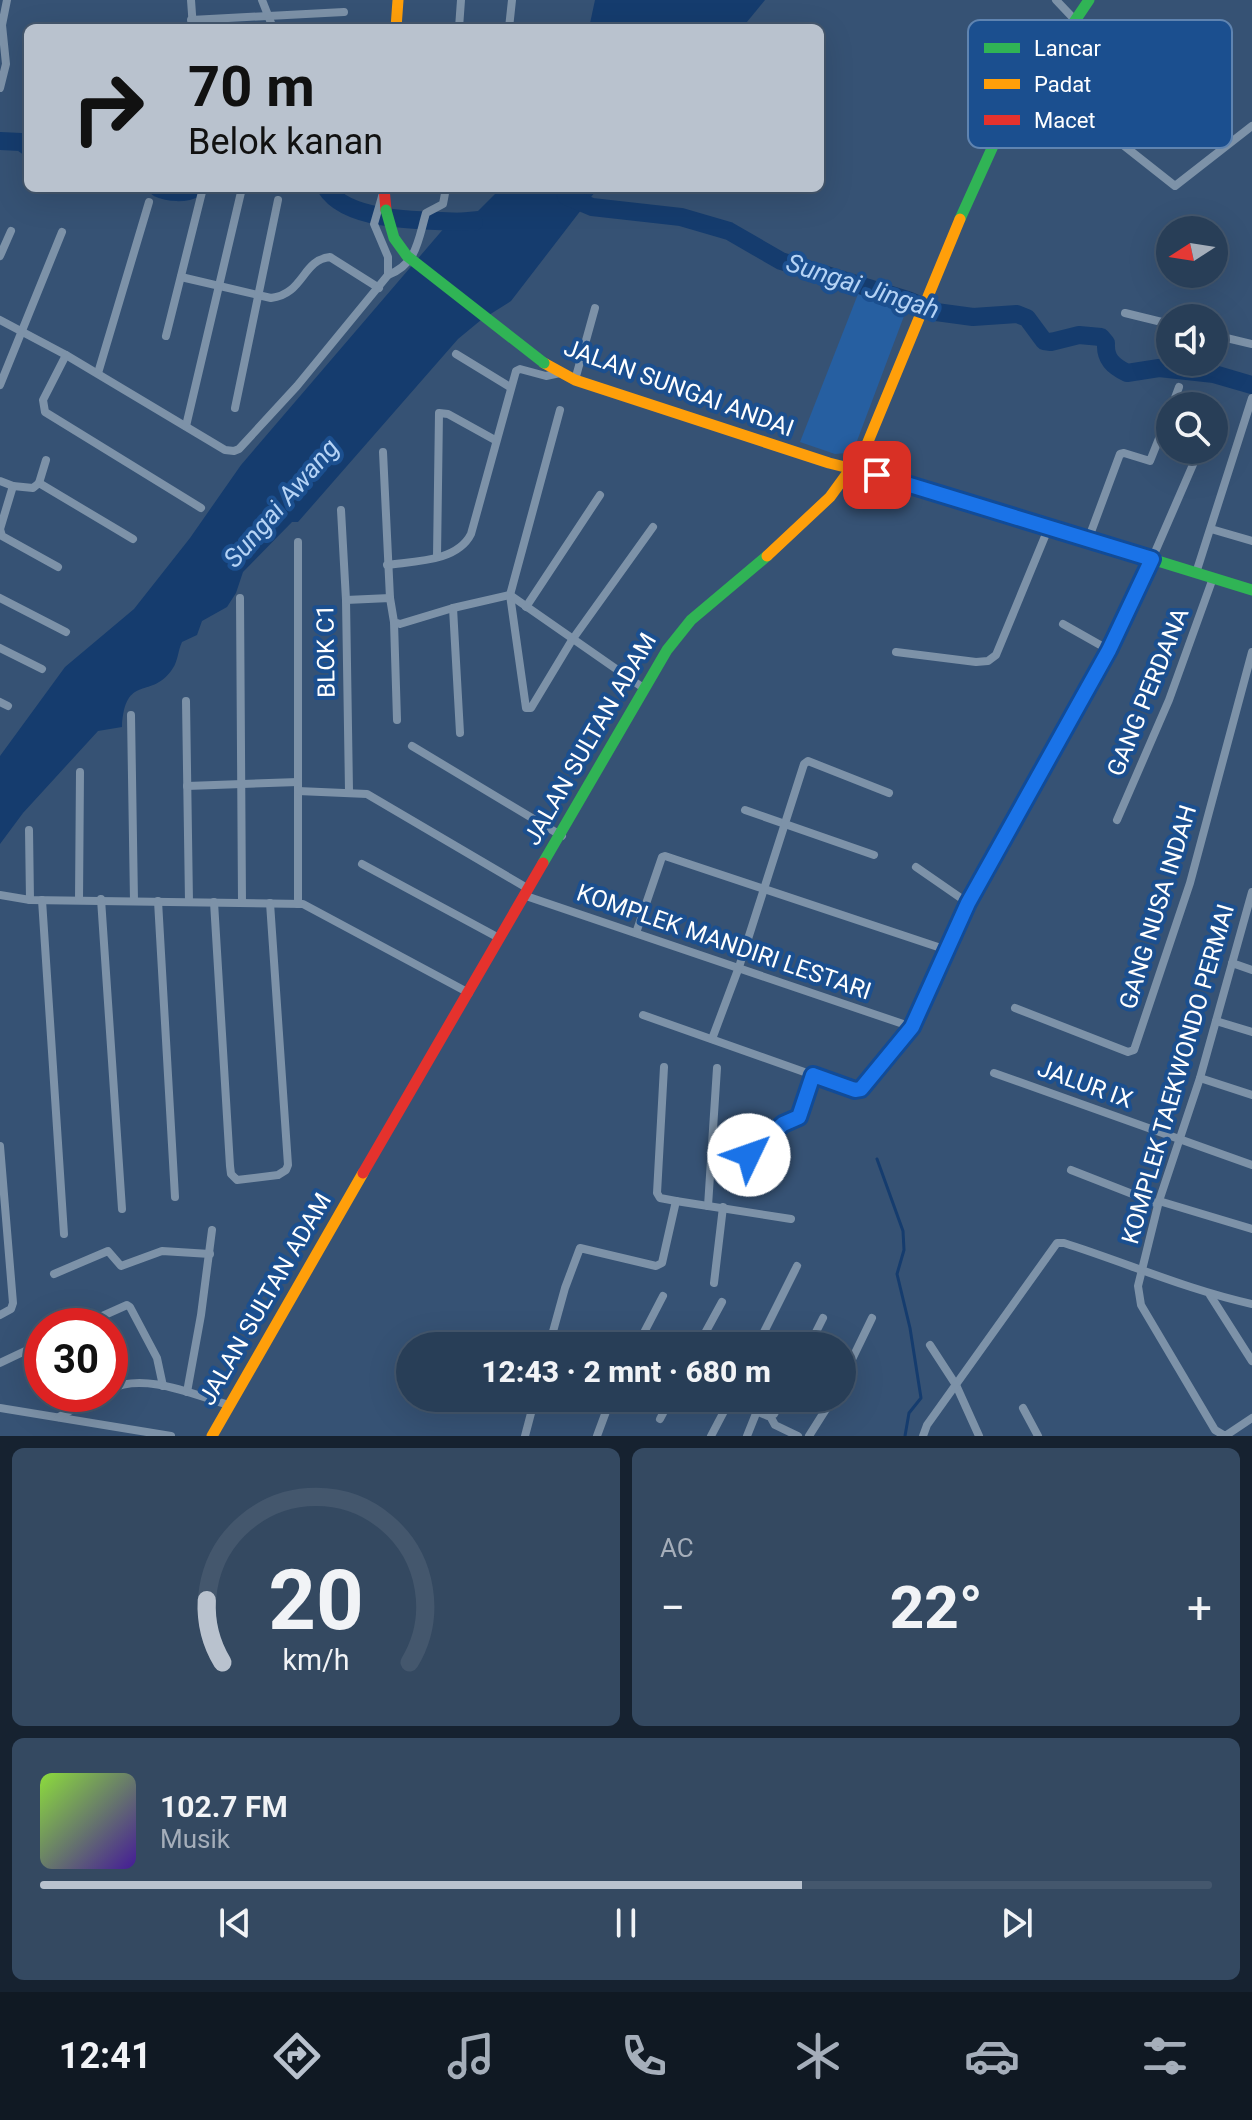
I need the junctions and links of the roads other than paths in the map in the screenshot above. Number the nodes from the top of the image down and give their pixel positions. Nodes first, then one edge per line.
1 (7, 0) edge
2 (191, 0) edge
3 (262, 0) edge
4 (312, 0) edge
5 (398, 0) edge
6 (461, 0) edge
7 (512, 0) edge
8 (1056, 0) edge
9 (1089, 0) edge
10 (312, 12) junction
11 (344, 12) dead end
12 (270, 18) junction
13 (1075, 20) joint
14 (192, 24) edge
15 (272, 24) edge
16 (396, 24) edge
17 (459, 24) edge
18 (509, 24) edge
19 (0, 88) edge
20 (1252, 126) edge
21 (1232, 142) edge
22 (992, 148) edge
23 (1127, 148) edge
24 (1224, 148) edge
25 (202, 192) edge
26 (241, 192) edge
27 (384, 192) edge
28 (445, 192) edge
29 (278, 200) dead end
30 (149, 202) dead end
31 (382, 209) junction
32 (11, 231) dead end
33 (62, 232) dead end
34 (1, 251) edge
35 (388, 275) junction
36 (181, 277) junction
37 (219, 286) junction
38 (379, 288) junction
39 (259, 296) junction
40 (595, 308) dead end
41 (1125, 313) dead end
42 (0, 320) edge
43 (1156, 321) edge
44 (22, 331) junction
45 (166, 336) dead end
46 (1228, 338) edge
47 (1252, 344) edge
48 (456, 354) dead end
49 (66, 355) junction
50 (98, 373) junction
51 (560, 373) junction
52 (575, 380) junction
53 (0, 385) edge
54 (510, 387) junction
55 (1179, 387) dead end
56 (1177, 392) edge
57 (1252, 398) edge
58 (235, 408) dead end
59 (560, 410) dead end
60 (186, 426) junction
61 (495, 440) junction
62 (1156, 446) edge
63 (383, 452) dead end
64 (46, 460) dead end
65 (1193, 464) edge
66 (854, 469) junction
67 (0, 481) edge
68 (39, 483) junction
69 (13, 486) junction
70 (600, 495) dead end
71 (201, 508) dead end
72 (341, 510) dead end
73 (653, 527) dead end
74 (1048, 529) junction
75 (1211, 529) junction
76 (133, 539) dead end
77 (1088, 540) junction
78 (1252, 541) edge
79 (298, 542) dead end
80 (437, 557) junction
81 (1152, 559) junction
82 (387, 565) junction
83 (58, 567) dead end
84 (1196, 573) junction
85 (1213, 578) junction
86 (1252, 590) edge
87 (510, 595) junction
88 (0, 598) edge
89 (240, 598) dead end
90 (390, 598) junction
91 (346, 600) junction
92 (526, 607) junction
93 (453, 608) junction
94 (394, 622) junction
95 (1063, 624) dead end
96 (66, 632) dead end
97 (572, 640) junction
98 (0, 648) edge
99 (1109, 650) junction
100 (896, 652) dead end
101 (1252, 652) edge
102 (42, 669) dead end
103 (642, 687) junction
104 (186, 701) dead end
105 (131, 715) dead end
106 (397, 720) dead end
107 (460, 733) dead end
108 (412, 746) dead end
109 (80, 772) dead end
110 (242, 785) junction
111 (187, 786) junction
112 (298, 787) junction
113 (349, 791) junction
114 (889, 793) dead end
115 (745, 810) dead end
116 (1117, 820) dead end
117 (785, 822) junction
118 (29, 830) dead end
119 (562, 836) junction
120 (874, 855) dead end
121 (362, 864) dead end
122 (916, 867) dead end
123 (764, 889) junction
124 (525, 891) junction
125 (1252, 892) edge
126 (0, 895) edge
127 (101, 899) junction
128 (30, 900) junction
129 (42, 900) junction
130 (79, 900) junction
131 (134, 901) junction
132 (158, 901) junction
133 (189, 902) junction
134 (214, 902) junction
135 (242, 902) junction
136 (270, 903) junction
137 (968, 903) junction
138 (298, 904) junction
139 (1249, 911) edge
140 (636, 933) junction
141 (499, 938) junction
142 (947, 950) junction
143 (1232, 963) junction
144 (739, 967) junction
145 (1252, 970) edge
146 (469, 993) junction
147 (1015, 1008) dead end
148 (643, 1015) dead end
149 (1216, 1021) junction
150 (912, 1027) junction
151 (1252, 1032) edge
152 (712, 1039) junction
153 (664, 1067) dead end
154 (717, 1068) dead end
155 (994, 1073) dead end
156 (813, 1075) junction
157 (1200, 1078) junction
158 (1252, 1095) edge
159 (1178, 1140) junction
160 (0, 1146) edge
161 (749, 1155) dead end
162 (1252, 1165) edge
163 (1071, 1170) dead end
164 (175, 1197) dead end
165 (676, 1201) junction
166 (1159, 1202) junction
167 (708, 1206) junction
168 (723, 1207) junction
169 (122, 1209) dead end
170 (791, 1219) dead end
171 (1252, 1229) edge
172 (212, 1230) dead end
173 (64, 1234) dead end
174 (210, 1254) junction
175 (797, 1266) dead end
176 (1141, 1268) junction
177 (54, 1274) dead end
178 (714, 1283) dead end
179 (1210, 1295) junction
180 (663, 1296) dead end
181 (722, 1302) dead end
182 (1252, 1304) edge
183 (120, 1308) edge
184 (0, 1315) edge
185 (823, 1318) dead end
186 (872, 1318) dead end
187 (553, 1332) edge
188 (644, 1332) edge
189 (706, 1332) edge
190 (764, 1332) edge
191 (816, 1332) edge
192 (930, 1345) dead end
193 (856, 1351) edge
194 (24, 1352) edge
195 (1252, 1361) edge
196 (0, 1363) edge
197 (128, 1384) edge
198 (956, 1385) junction
199 (163, 1386) junction
200 (187, 1392) junction
201 (229, 1405) junction
202 (0, 1408) edge
203 (1023, 1408) dead end
204 (67, 1412) edge
205 (531, 1412) edge
206 (606, 1412) edge
207 (664, 1412) edge
208 (723, 1412) edge
209 (757, 1412) edge
210 (760, 1412) edge
211 (775, 1412) edge
212 (824, 1412) edge
213 (770, 1416) junction
214 (58, 1417) junction
215 (1252, 1418) edge
216 (660, 1419) dead end
217 (171, 1436) edge
218 (212, 1436) edge
219 (525, 1436) edge
220 (597, 1436) edge
221 (711, 1436) edge
222 (747, 1436) edge
223 (798, 1436) edge
224 (809, 1436) edge
225 (923, 1436) edge
226 (979, 1436) edge
227 (1038, 1436) edge

1 - 19 street
2 - 14 street
3 - 12 street
4 - 10 street
5 - 16 main road
6 - 17 street
7 - 18 street
8 - 13 street
9 - 13 main road, JALAN SULTAN ADAM
10 - 11 street
10 - 12 street
12 - 14 street
12 - 15 street
20 - 21 street
22 - 66 main road, JALAN SULTAN ADAM
23 - 24 street
25 - 36 street
26 - 37 street
27 - 31 main road, JALAN SUNGAI ANDAI
28 - 35 street
29 - 39 street
30 - 50 street
31 - 35 street
31 - 51 main road, JALAN SUNGAI ANDAI, bridge
32 - 34 street
33 - 44 street
35 - 38 street
36 - 37 street
36 - 45 street
37 - 39 street
37 - 60 street
38 - 39 street
38 - 60 street
39 - 58 street
40 - 52 street
41 - 43 street
42 - 44 street
44 - 49 street
44 - 53 street
46 - 47 street
48 - 54 street
49 - 50 street
49 - 71 street
50 - 60 street
51 - 52 main road, JALAN SUNGAI ANDAI
51 - 54 street
52 - 66 main road, JALAN SUNGAI ANDAI
54 - 61 street
55 - 56 street
57 - 75 street
59 - 87 street
61 - 80 street
61 - 80 street
62 - 77 street
63 - 82 street
64 - 68 street
65 - 81 street
66 - 74 main road
66 - 103 main road, JALAN SULTAN ADAM
67 - 69 street
68 - 69 street
68 - 76 street
69 - 83 street
70 - 92 street
72 - 91 street, BLOK C1
73 - 97 street
74 - 77 main road
74 - 100 street
75 - 78 street
75 - 84 street
77 - 81 main road
79 - 112 street
80 - 82 street
81 - 84 main road
81 - 99 street
82 - 90 street
84 - 85 main road
85 - 86 main road
85 - 116 street, GANG PERDANA
87 - 92 street
87 - 93 street
87 - 97 street
88 - 96 street
89 - 110 street
90 - 91 street
90 - 94 street
91 - 113 street, BLOK C1
92 - 97 street
93 - 94 street
93 - 107 street
94 - 106 street
95 - 99 street
97 - 103 street
98 - 102 street
99 - 137 street
101 - 147 street, GANG NUSA INDAH
103 - 119 main road, JALAN SULTAN ADAM
104 - 111 street
105 - 131 street
108 - 119 street
109 - 130 street
110 - 111 street
110 - 112 street
110 - 135 street
111 - 133 street
112 - 113 street
112 - 138 street
113 - 124 street, KOMPLEK MANDIRI LESTARI
114 - 117 street
115 - 117 street
117 - 120 street
117 - 123 street
118 - 128 street
119 - 124 main road, JALAN SULTAN ADAM
121 - 141 street
122 - 137 street
123 - 140 street
123 - 142 street
123 - 144 street
124 - 140 street, KOMPLEK MANDIRI LESTARI
124 - 141 main road, JALAN SULTAN ADAM
125 - 139 street, KOMPLEK TAEKWONDO PERMAI
126 - 128 street
127 - 130 street
127 - 131 street
127 - 169 street
128 - 129 street
129 - 130 street
129 - 173 street
131 - 132 street
132 - 133 street
132 - 164 street
133 - 134 street
134 - 135 street
134 - 136 street
135 - 136 street
136 - 138 street
137 - 142 street
138 - 146 street
139 - 143 street, KOMPLEK TAEKWONDO PERMAI
140 - 144 street, KOMPLEK MANDIRI LESTARI
141 - 146 main road, JALAN SULTAN ADAM
142 - 150 street
143 - 145 street
143 - 149 street, KOMPLEK TAEKWONDO PERMAI
144 - 150 street, KOMPLEK MANDIRI LESTARI
144 - 152 street
146 - 201 main road, JALAN SULTAN ADAM
148 - 152 street
149 - 151 street
149 - 157 street, KOMPLEK TAEKWONDO PERMAI
150 - 156 street
152 - 156 street
153 - 165 street
154 - 167 street
155 - 159 street, JALUR IX
156 - 161 street
157 - 158 street
157 - 159 street, KOMPLEK TAEKWONDO PERMAI
159 - 162 street, JALUR IX
159 - 166 street, KOMPLEK TAEKWONDO PERMAI
160 - 184 street
163 - 166 street
165 - 167 street
165 - 187 street
166 - 171 street
166 - 176 street, KOMPLEK TAEKWONDO PERMAI
167 - 168 street
168 - 170 street
168 - 178 street
172 - 174 street
174 - 177 street
174 - 200 street
175 - 190 street
176 - 179 street
176 - 198 street
176 - 215 street, KOMPLEK TAEKWONDO PERMAI
179 - 182 street
179 - 195 street
180 - 188 street
181 - 189 street
183 - 199 street
185 - 191 street
186 - 193 street
192 - 198 street
194 - 196 street
197 - 199 street
198 - 225 street
198 - 226 street
199 - 200 street
200 - 201 street
201 - 218 main road, JALAN SULTAN ADAM
202 - 214 street
203 - 227 street
204 - 214 street
205 - 219 street
206 - 220 street
207 - 216 street
208 - 221 street
209 - 222 street
210 - 213 street
211 - 213 street
212 - 224 street
213 - 223 street
214 - 217 street

